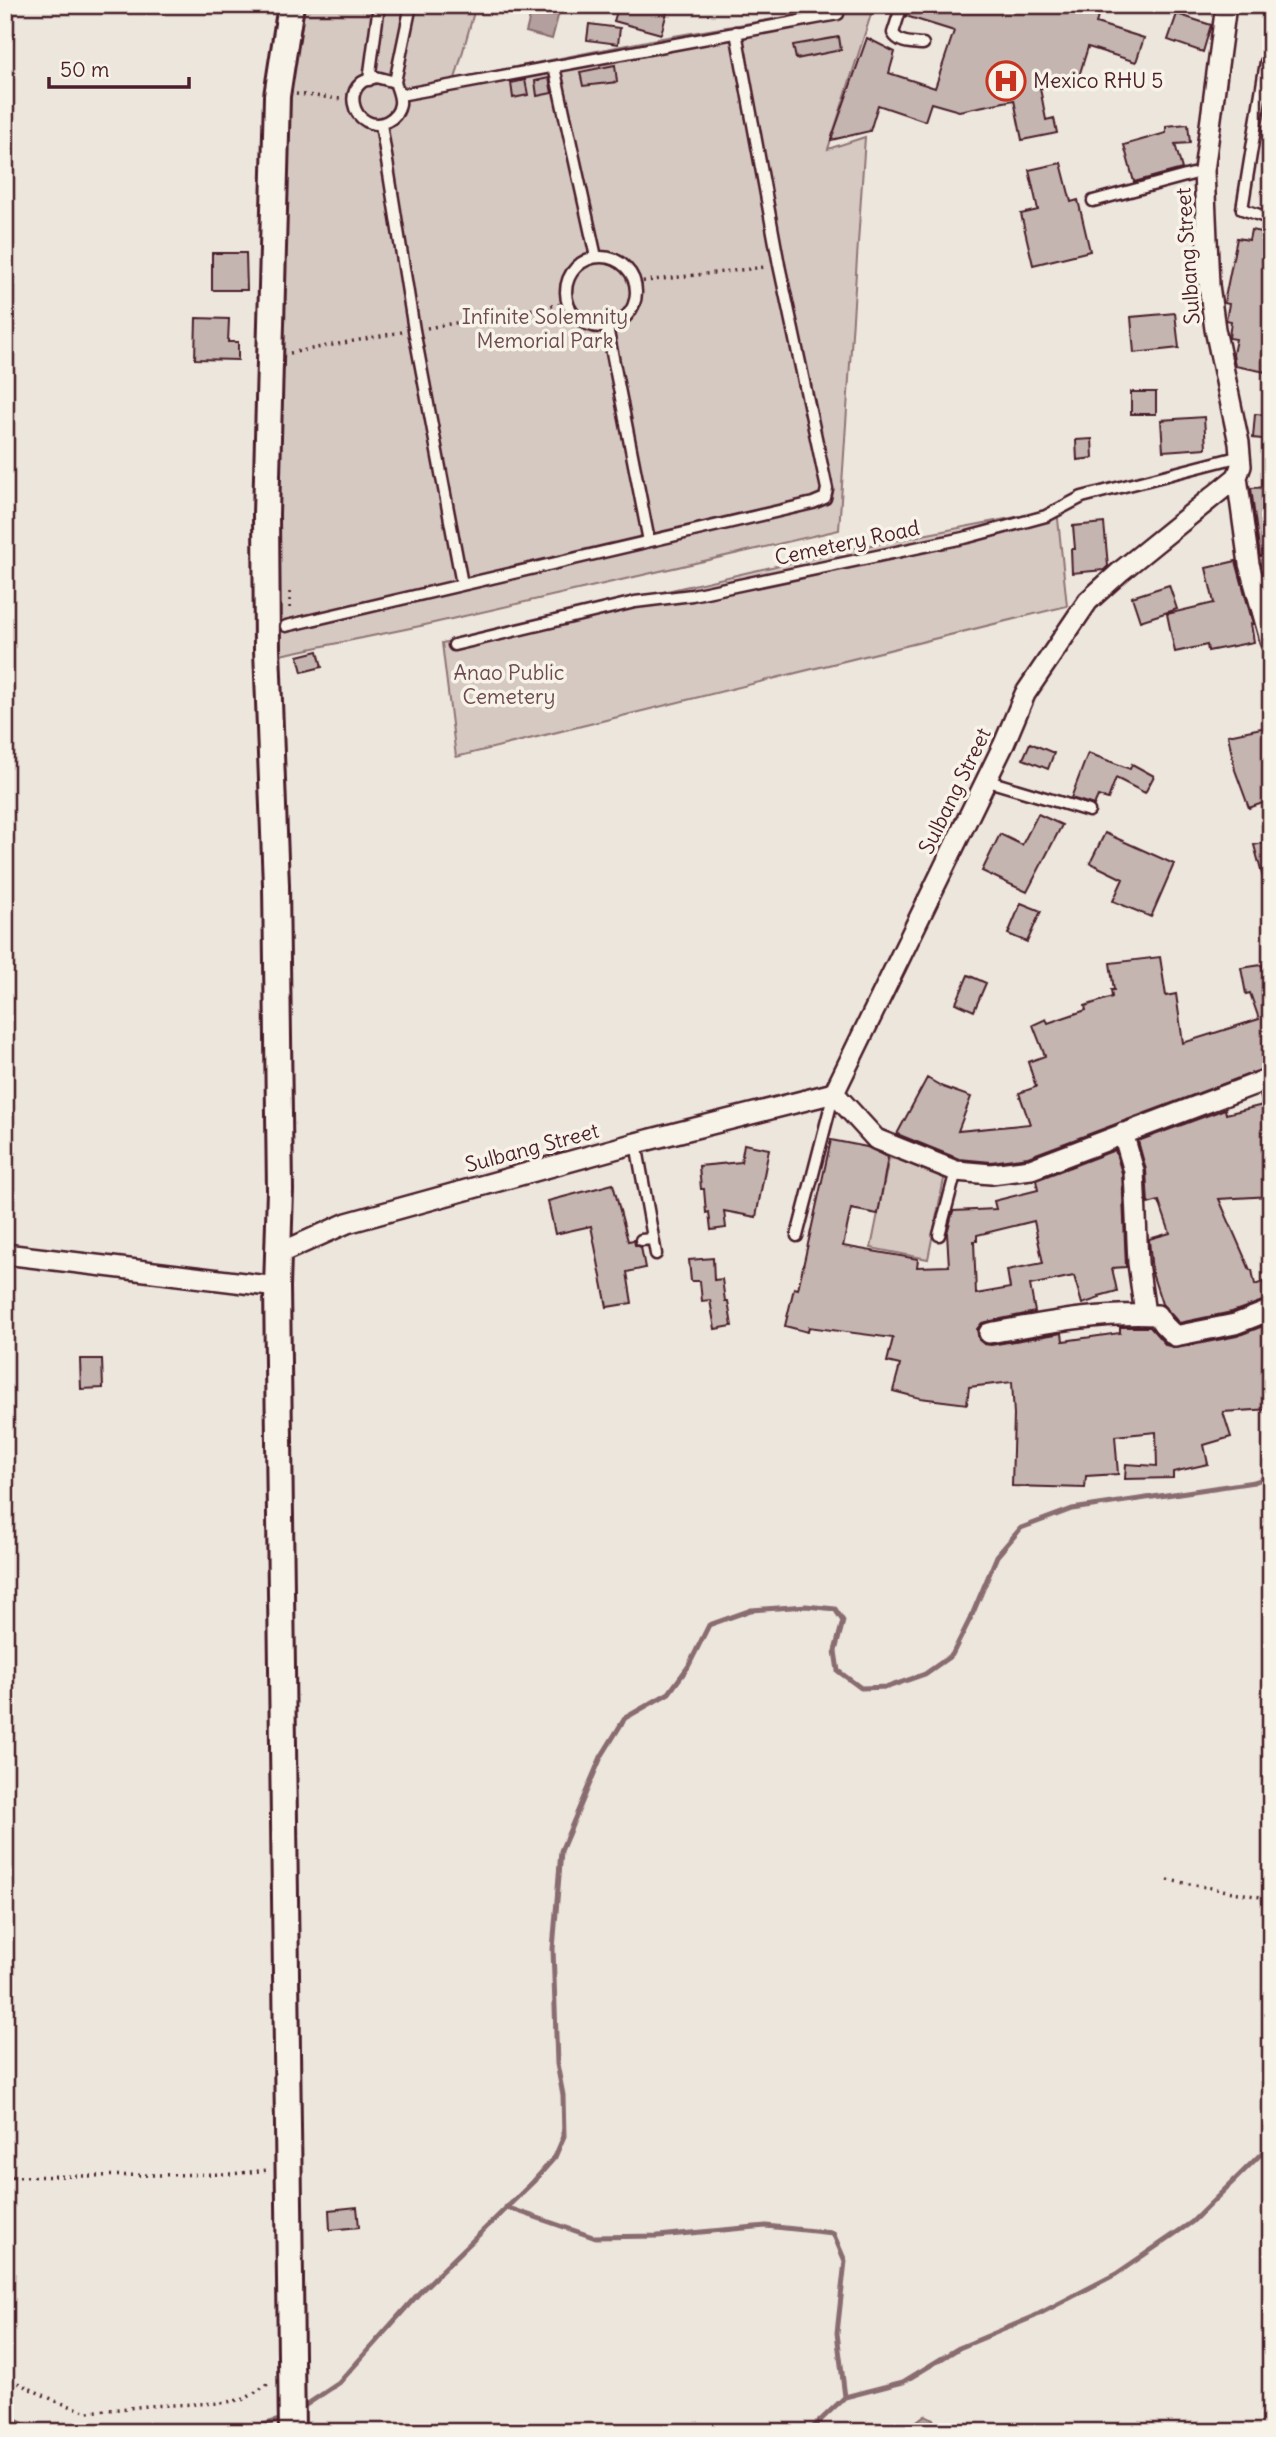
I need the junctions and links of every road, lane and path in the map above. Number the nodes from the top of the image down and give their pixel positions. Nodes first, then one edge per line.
1 (291, 5) edge
2 (379, 5) edge
3 (411, 5) edge
4 (902, 5) edge
5 (1226, 5) edge
6 (838, 14) dead end
7 (736, 32) junction
8 (923, 44) dead end
9 (1271, 63) edge
10 (554, 68) junction
11 (369, 80) junction
12 (395, 82) junction
13 (400, 95) junction
14 (381, 124) junction
15 (1204, 171) junction
16 (1093, 201) dead end
17 (1271, 219) edge
18 (596, 257) junction
19 (779, 265) junction
20 (636, 282) junction
21 (607, 327) junction
22 (1241, 456) junction
23 (1237, 477) junction
24 (649, 541) junction
25 (462, 584) junction
26 (286, 626) dead end
27 (1271, 643) edge
28 (454, 645) dead end
29 (985, 780) junction
30 (1089, 811) dead end
31 (1271, 1078) edge
32 (834, 1093) junction
33 (1123, 1133) junction
34 (636, 1143) junction
35 (956, 1171) junction
36 (939, 1235) dead end
37 (797, 1237) dead end
38 (280, 1253) junction
39 (5, 1254) edge
40 (656, 1254) dead end
41 (277, 1287) junction
42 (1271, 1310) edge
43 (1145, 1314) junction
44 (989, 1333) dead end
45 (1168, 1880) dead end
46 (1271, 1899) edge
47 (287, 2168) junction
48 (5, 2177) edge
49 (292, 2364) junction
50 (5, 2377) edge
51 (292, 2432) edge

1 - 38 street
2 - 11 lane
3 - 12 lane
4 - 8 lane
5 - 15 street, Sulbang Street
6 - 7 lane
7 - 10 lane
7 - 19 lane
9 - 17 lane
10 - 13 lane
10 - 18 lane
11 - 12 lane
11 - 14 lane
12 - 13 lane
13 - 14 lane
14 - 25 lane
15 - 16 lane
15 - 22 street, Sulbang Street
18 - 20 lane
18 - 21 lane
19 - 20 path
19 - 24 lane
20 - 21 lane
21 - 24 lane
22 - 23 street, Sulbang Street
22 - 28 lane, Cemetery Road
23 - 27 street
23 - 29 street, Sulbang Street
24 - 25 lane
25 - 26 lane
29 - 30 lane
29 - 32 street, Sulbang Street
31 - 33 street
32 - 34 street, Sulbang Street
32 - 35 street
32 - 37 lane
33 - 35 street
33 - 43 street
34 - 38 street, Sulbang Street
34 - 40 lane
35 - 36 lane
38 - 41 street
39 - 41 street
41 - 47 street
42 - 43 street
43 - 44 street
45 - 46 path
47 - 48 path
47 - 49 street
49 - 50 path
49 - 51 street

